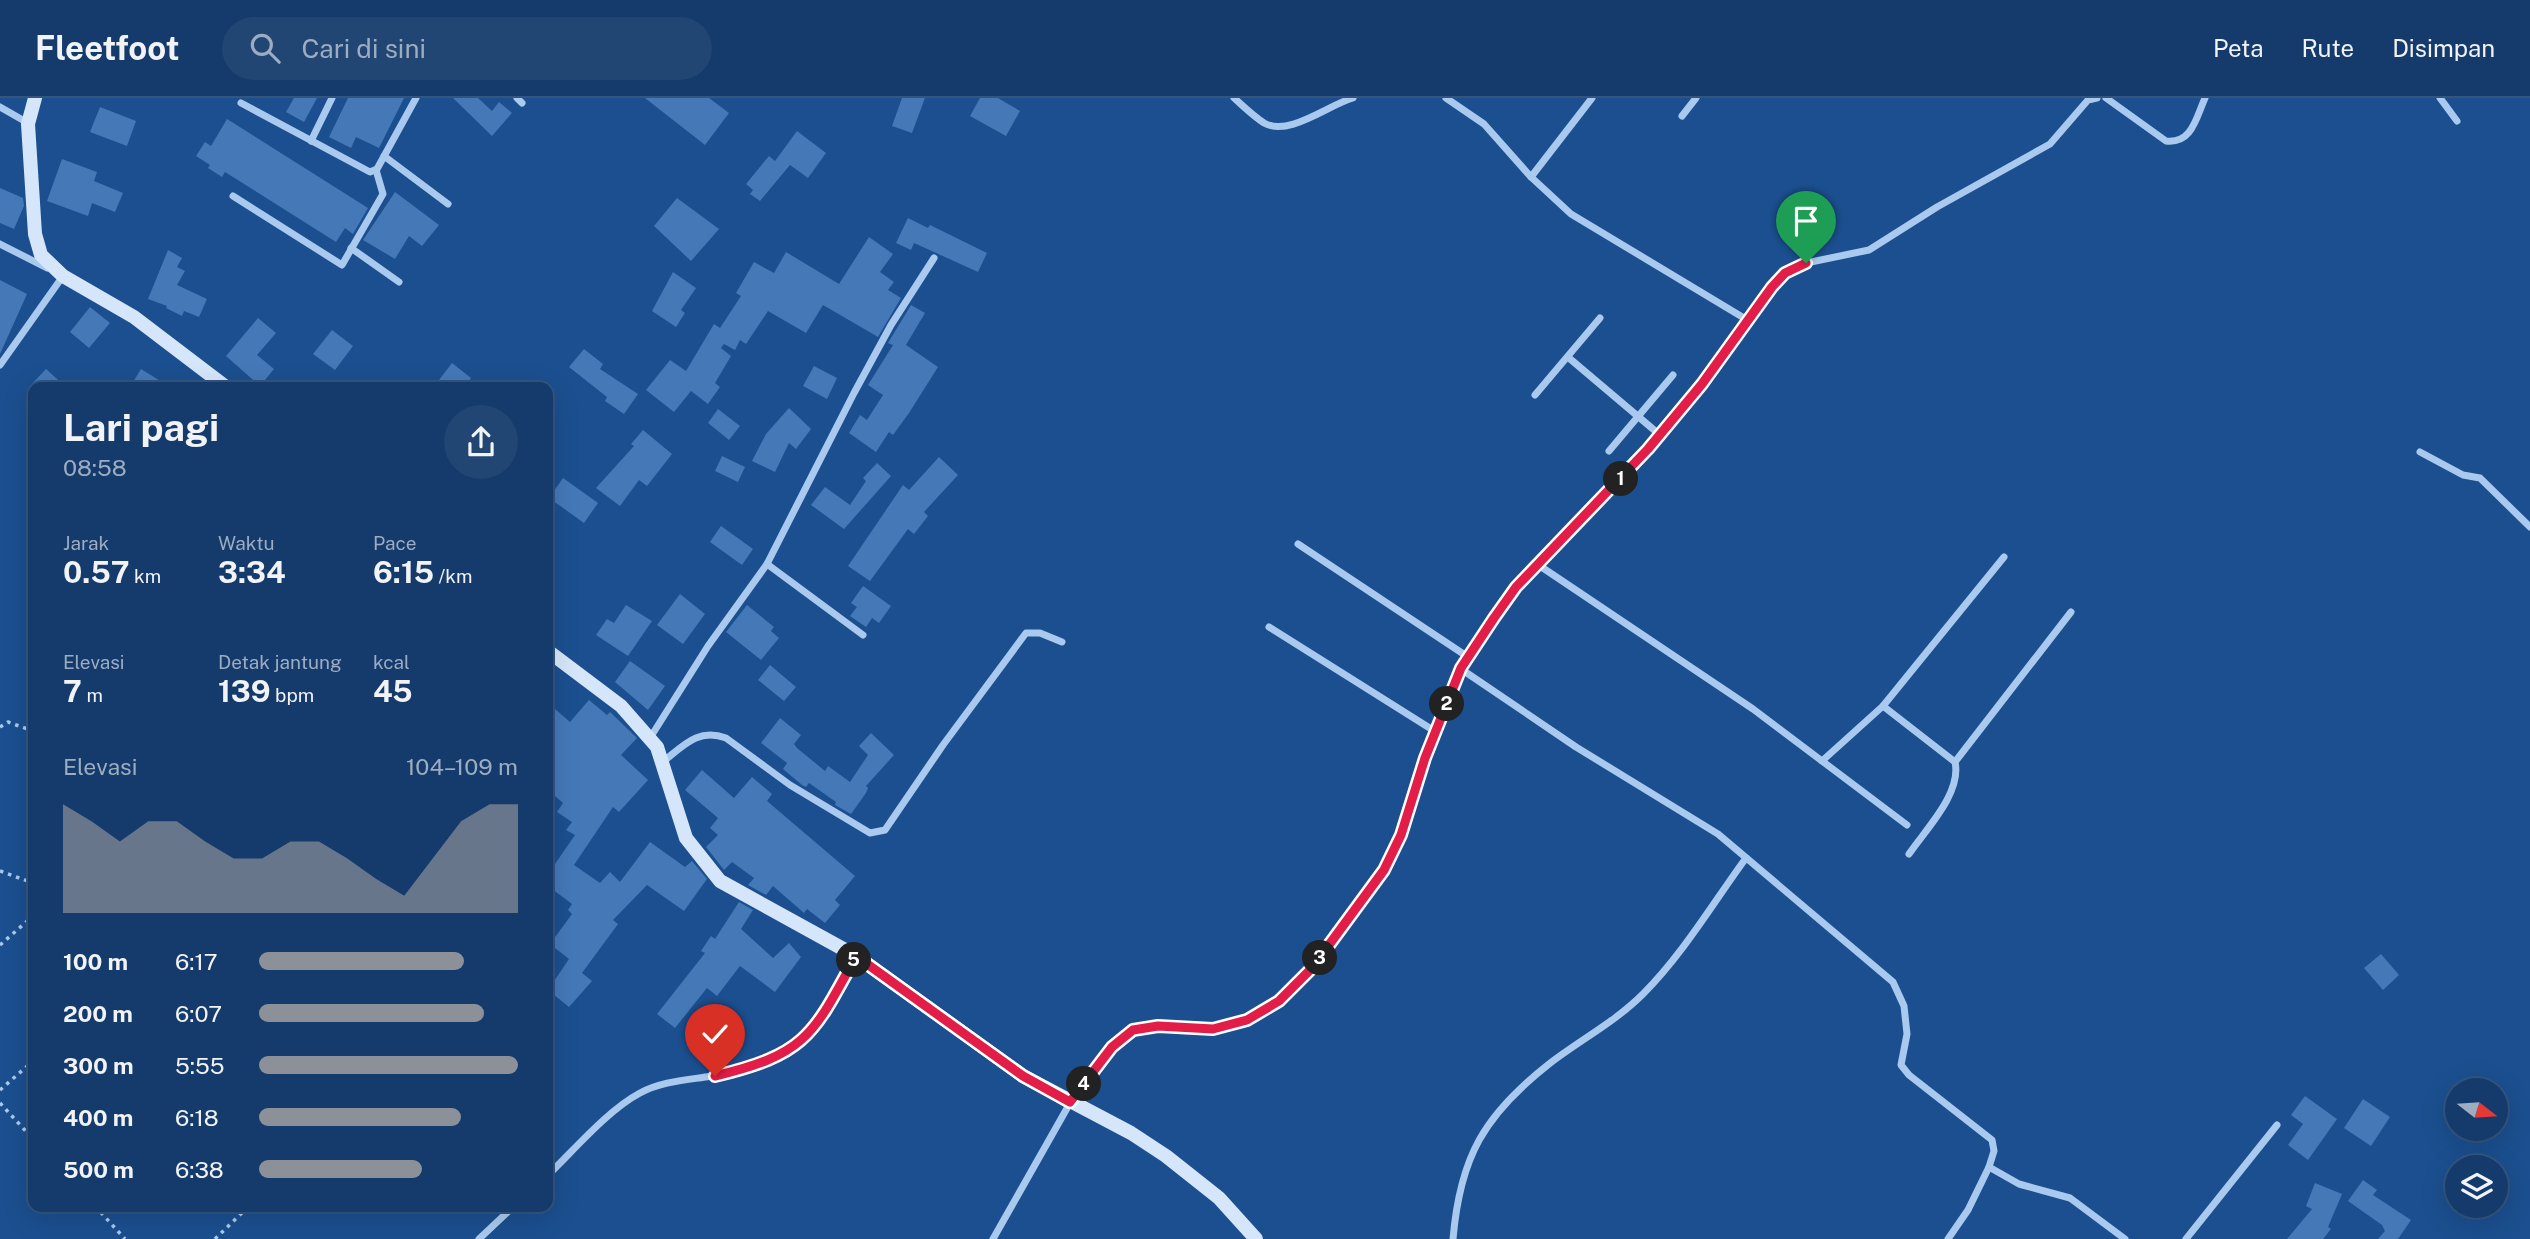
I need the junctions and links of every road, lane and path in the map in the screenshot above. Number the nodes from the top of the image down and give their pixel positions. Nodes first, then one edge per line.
1 (35, 98) edge
2 (332, 98) edge
3 (416, 98) edge
4 (1234, 98) edge
5 (1353, 98) edge
6 (1446, 98) edge
7 (1592, 98) edge
8 (1696, 98) edge
9 (2097, 98) edge
10 (2106, 98) edge
11 (2205, 98) edge
12 (2440, 98) edge
13 (241, 103) dead end
14 (0, 107) edge
15 (1682, 116) dead end
16 (2457, 121) dead end
17 (28, 124) junction
18 (310, 141) junction
19 (384, 156) junction
20 (376, 170) junction
21 (1531, 177) junction
22 (233, 196) dead end
23 (448, 204) dead end
24 (0, 244) edge
25 (351, 248) junction
26 (934, 258) dead end
27 (63, 276) junction
28 (399, 282) dead end
29 (1600, 318) dead end
30 (1749, 321) junction
31 (1569, 358) junction
32 (0, 365) edge
33 (1673, 375) dead end
34 (219, 382) edge
35 (1535, 395) dead end
36 (1639, 417) junction
37 (1660, 435) junction
38 (1609, 451) dead end
39 (2420, 452) dead end
40 (2530, 527) edge
41 (1298, 544) dead end
42 (2004, 557) dead end
43 (767, 564) junction
44 (1537, 564) junction
45 (2071, 612) dead end
46 (1269, 627) dead end
47 (863, 635) dead end
48 (1062, 642) dead end
49 (553, 655) edge
50 (1468, 657) junction
51 (1461, 668) junction
52 (1883, 706) junction
53 (0, 727) edge
54 (28, 729) edge
55 (1436, 732) junction
56 (650, 738) junction
57 (664, 761) junction
58 (1822, 761) junction
59 (1955, 762) junction
60 (1908, 825) dead end
61 (1909, 853) dead end
62 (1746, 858) junction
63 (0, 871) edge
64 (28, 881) edge
65 (28, 920) edge
66 (0, 945) edge
67 (856, 956) junction
68 (28, 1065) edge
69 (0, 1090) edge
70 (1070, 1102) junction
71 (0, 1103) edge
72 (2277, 1125) dead end
73 (28, 1134) edge
74 (1989, 1167) junction
75 (553, 1171) edge
76 (100, 1212) edge
77 (243, 1212) edge
78 (508, 1212) edge
79 (125, 1239) edge
80 (215, 1239) edge
81 (480, 1239) edge
82 (993, 1239) edge
83 (1256, 1239) edge
84 (1453, 1239) edge
85 (1948, 1239) edge
86 (2125, 1239) edge
87 (2186, 1239) edge

1 - 17 street
2 - 18 street
3 - 19 street
4 - 5 street
6 - 21 street
7 - 21 street
8 - 15 street
9 - 30 street
10 - 11 street
12 - 16 street
13 - 18 street
14 - 17 street
17 - 27 street
18 - 20 street
19 - 20 street
19 - 23 street
20 - 25 street
21 - 30 street
22 - 25 street
24 - 27 street
25 - 28 street
26 - 43 street
27 - 32 street
27 - 34 street
29 - 31 street
30 - 37 street
31 - 35 street
31 - 36 street
33 - 36 street
36 - 37 street
36 - 38 street
37 - 44 street
39 - 40 street
41 - 50 street
42 - 52 street
43 - 47 street
43 - 56 street
44 - 50 street
44 - 58 street
45 - 59 street
46 - 55 street
48 - 57 street
49 - 56 street
50 - 51 street
51 - 55 street
51 - 62 street
52 - 58 street
52 - 59 street
53 - 54 path
55 - 70 street
56 - 57 street
57 - 67 street
58 - 60 street
59 - 61 street
62 - 74 street
62 - 84 street
63 - 64 path
65 - 66 path
67 - 70 street
67 - 75 street
68 - 69 path
70 - 82 street
70 - 83 street
71 - 73 path
72 - 87 street
74 - 85 street
74 - 86 street
76 - 79 path
77 - 80 path
78 - 81 street

